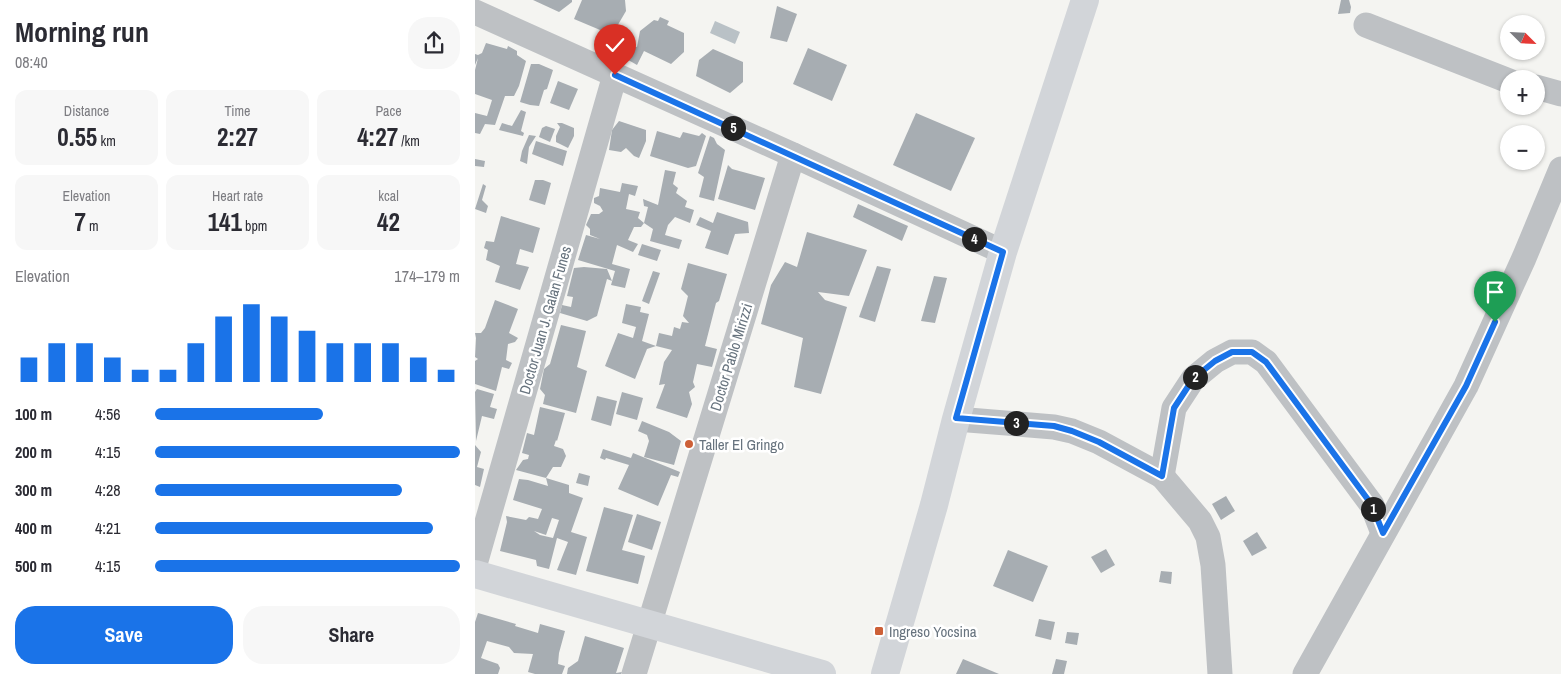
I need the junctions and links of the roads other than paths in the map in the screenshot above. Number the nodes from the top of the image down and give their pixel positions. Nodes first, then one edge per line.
1 (1085, 0) edge
2 (475, 12) edge
3 (1366, 25) dead end
4 (615, 75) junction
5 (1500, 77) edge
6 (1545, 90) edge
7 (1561, 94) edge
8 (793, 155) junction
9 (1561, 169) edge
10 (1003, 252) junction
11 (956, 418) junction
12 (1162, 476) junction
13 (1383, 533) junction
14 (475, 564) edge
15 (475, 574) edge
16 (649, 623) junction
17 (634, 674) edge
18 (822, 674) edge
19 (885, 674) edge
20 (1220, 674) edge
21 (1305, 674) edge

1 - 10 main road
2 - 4 street
3 - 5 street
4 - 8 street
4 - 14 street, Doctor Juan J. Galan Funes
6 - 7 street
8 - 10 street
8 - 16 street, Doctor Pablo Mirizzi
9 - 13 street
10 - 11 main road
11 - 12 street
11 - 19 main road
12 - 13 street
12 - 20 street
13 - 21 street
15 - 16 main road
16 - 17 street, Doctor Pablo Mirizzi
16 - 18 main road

